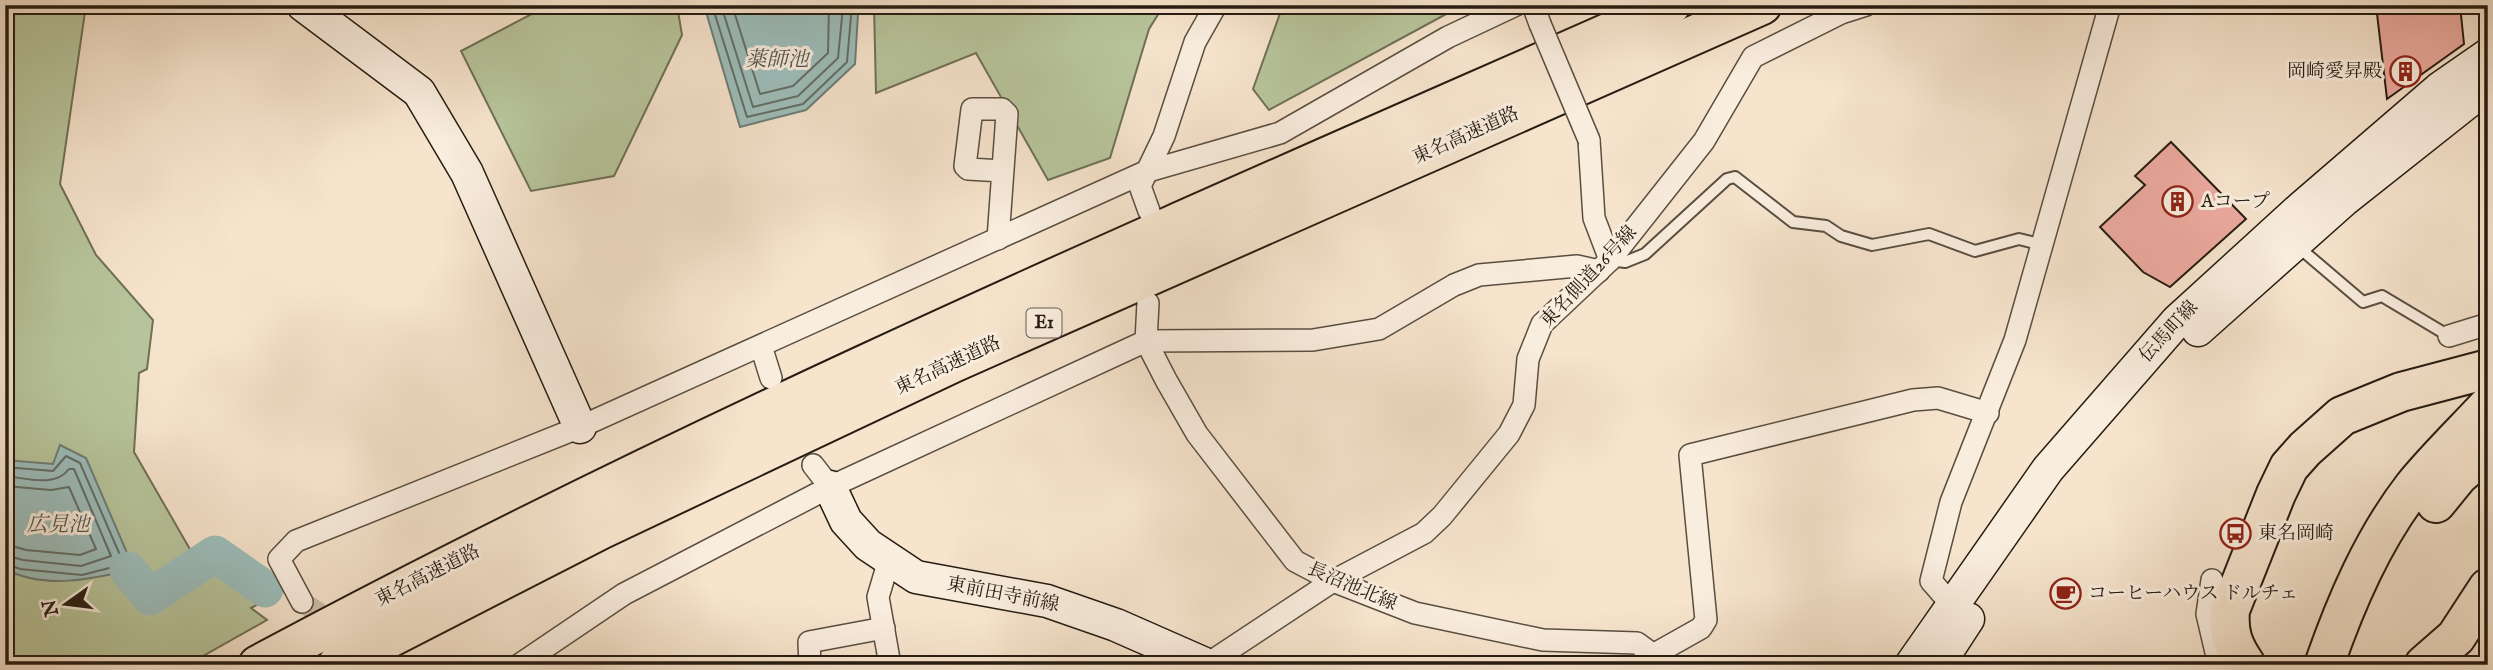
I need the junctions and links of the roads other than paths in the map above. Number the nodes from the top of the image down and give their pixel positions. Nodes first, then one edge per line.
1 (303, 5) edge
2 (1216, 5) edge
3 (1516, 5) edge
4 (1671, 5) edge
5 (1762, 5) edge
6 (1866, 5) edge
7 (2110, 5) edge
8 (1536, 15) edge
9 (2488, 55) edge
10 (2488, 86) edge
11 (1003, 171) dead end
12 (1146, 172) junction
13 (1149, 211) dead end
14 (998, 239) junction
15 (2043, 245) junction
16 (2296, 245) junction
17 (1605, 266) junction
18 (1148, 303) dead end
19 (2488, 324) edge
20 (2449, 336) joint
21 (1146, 341) junction
22 (761, 346) junction
23 (2488, 369) edge
24 (771, 378) dead end
25 (2488, 406) edge
26 (1987, 413) junction
27 (580, 428) junction
28 (2488, 450) edge
29 (822, 476) junction
30 (889, 560) junction
31 (2212, 580) dead end
32 (1333, 581) junction
33 (2488, 588) edge
34 (302, 602) tunnel mouth
35 (1961, 611) junction
36 (884, 628) junction
37 (1660, 660) edge
38 (258, 665) edge
39 (337, 665) edge
40 (519, 665) edge
41 (810, 665) edge
42 (890, 665) edge
43 (1207, 665) edge
44 (1911, 665) edge
45 (1938, 665) edge
46 (2219, 665) edge
47 (2246, 665) edge
48 (2324, 665) edge
49 (2347, 665) edge
50 (2424, 665) edge

1 - 27 street
2 - 12 street
3 - 12 street
4 - 38 highway, 東名高速道路 / E1
5 - 39 highway, 東名高速道路 / E1
6 - 17 street, 東名側道26号線
7 - 15 street
8 - 17 street, bridge
9 - 35 street, 伝馬町線
10 - 16 street, 伝馬町線
11 - 14 street
12 - 13 street
12 - 14 street
14 - 22 street
15 - 17 lane
15 - 26 street
16 - 20 lane
16 - 35 street, 伝馬町線
17 - 21 street
17 - 32 street, 東名側道26号線
18 - 21 street
19 - 20 street
21 - 29 street
21 - 32 street, 長沼池北線
22 - 24 street
22 - 27 street
23 - 47 highway
25 - 48 highway
26 - 35 street
26 - 37 street
27 - 34 street
28 - 49 highway
29 - 30 street, 東前田寺前線
29 - 40 street
30 - 36 street
30 - 43 street, 東前田寺前線
31 - 46 street
32 - 37 street, 長沼池北線
32 - 43 street, 東名側道26号線
33 - 50 highway
35 - 44 street, 伝馬町線
35 - 45 street, 伝馬町線
36 - 41 street
36 - 42 street

